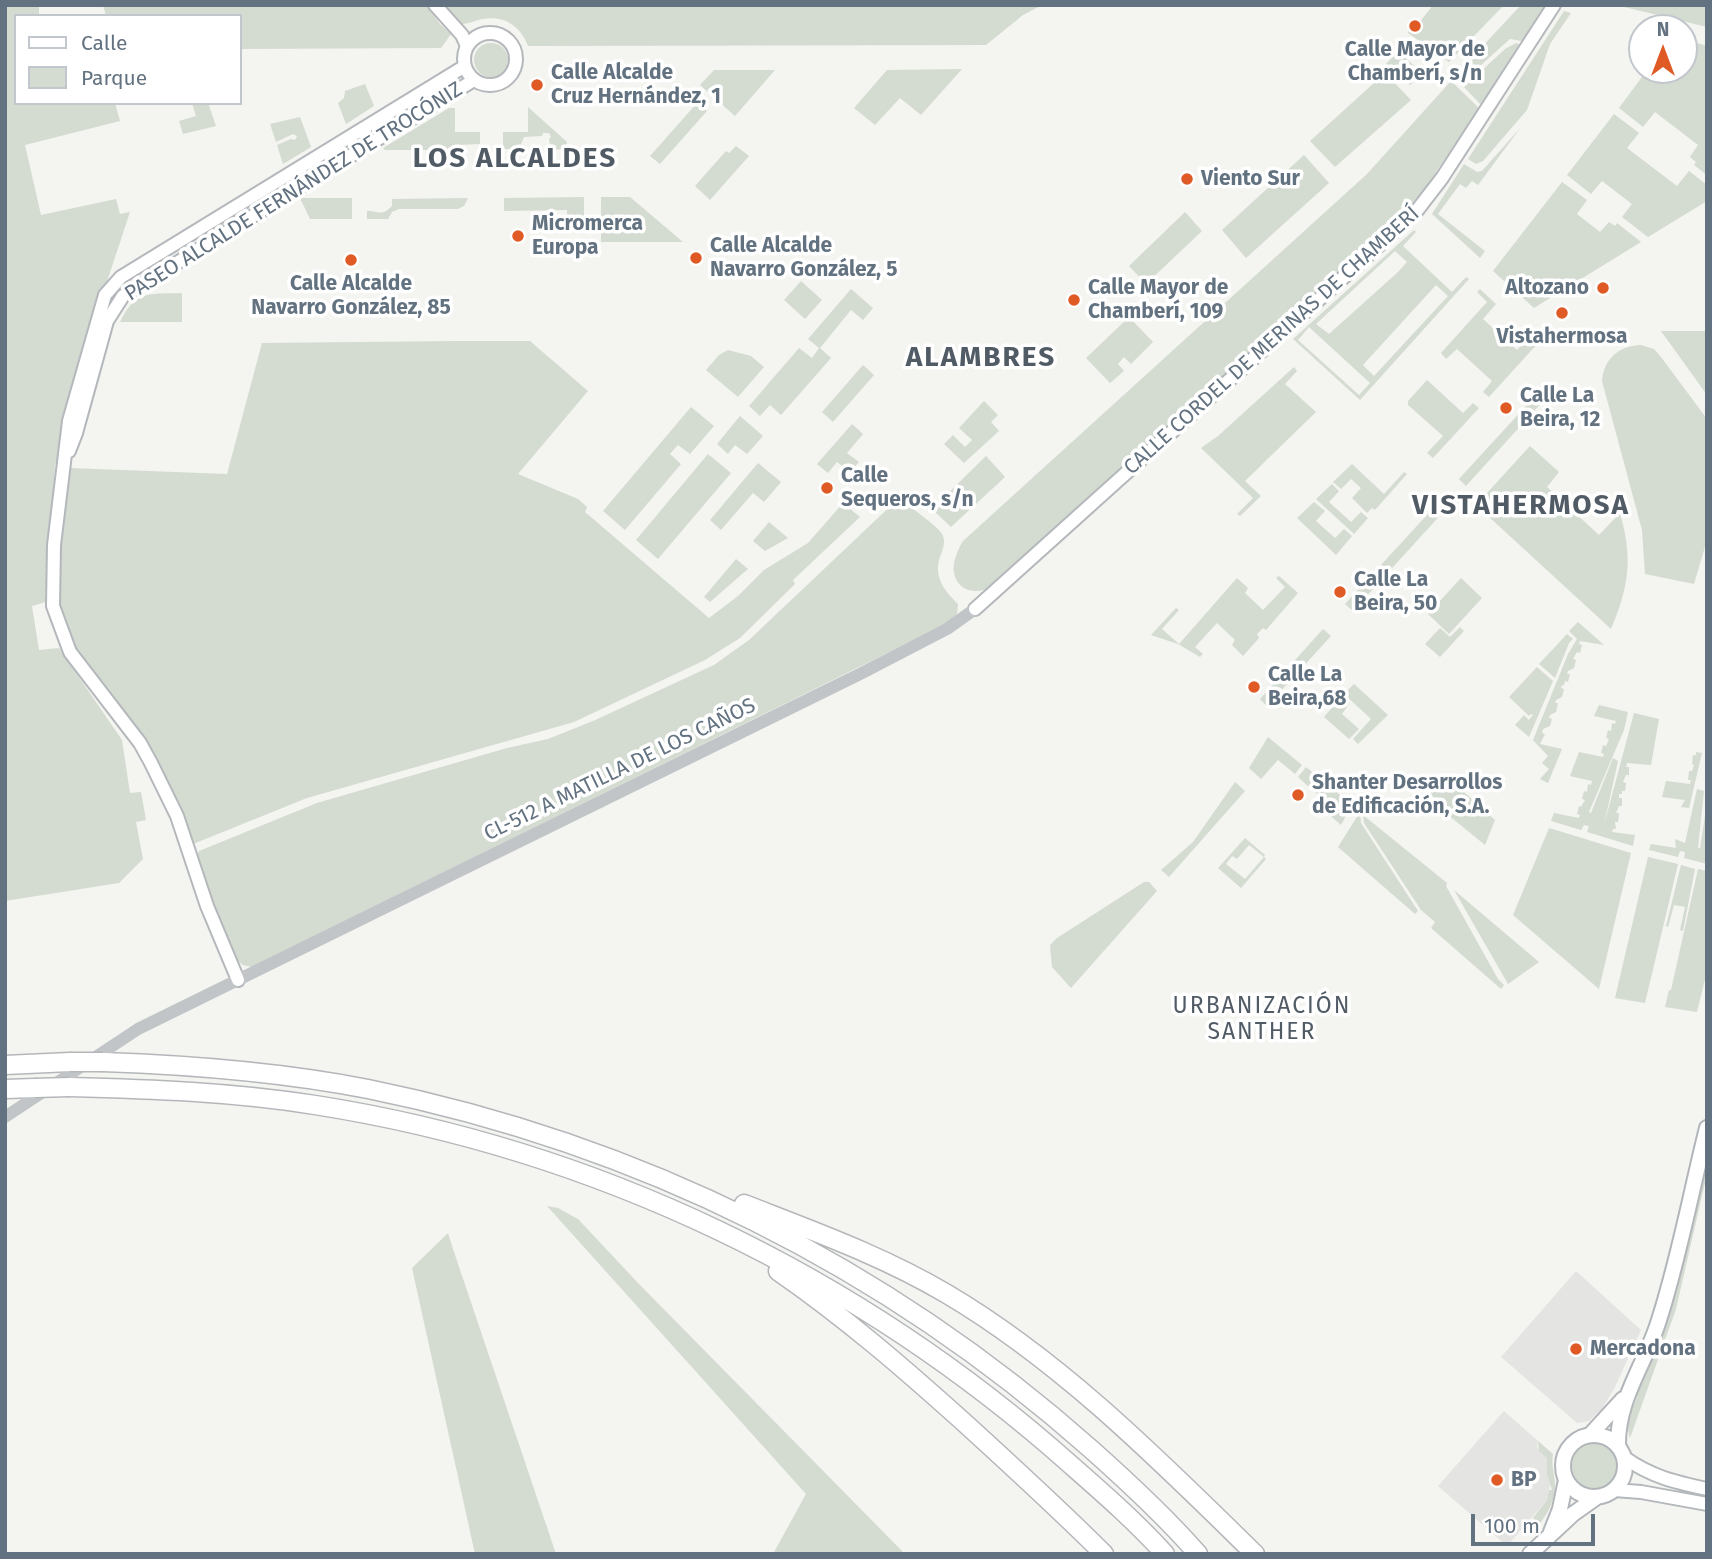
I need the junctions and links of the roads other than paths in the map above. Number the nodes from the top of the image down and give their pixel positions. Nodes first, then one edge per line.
1 (435, 5) edge
2 (1554, 5) edge
3 (467, 40) junction
4 (465, 66) junction
5 (474, 80) junction
6 (63, 466) junction
7 (975, 609) joint
8 (238, 979) junction
9 (5, 1065) edge
10 (5, 1089) edge
11 (5, 1117) edge
12 (1707, 1128) edge
13 (555, 1138) junction
14 (487, 1143) junction
15 (1626, 1396) junction
16 (1590, 1435) junction
17 (1622, 1452) junction
18 (1566, 1480) junction
19 (1707, 1489) edge
20 (1614, 1490) junction
21 (1597, 1497) junction
22 (1707, 1504) edge
23 (1550, 1534) junction
24 (1104, 1554) edge
25 (1165, 1554) edge
26 (1198, 1554) edge
27 (1255, 1554) edge
28 (1530, 1554) edge

1 - 3 main road
2 - 7 main road, CALLE CORDEL DE MERINAS DE CHAMBERÍ
3 - 4 main road
3 - 5 main road
4 - 5 main road
4 - 6 main road, PASEO ALCALDE FERNÁNDEZ DE TROCÓNIZ
5 - 6 main road, PASEO ALCALDE FERNÁNDEZ DE TROCÓNIZ
6 - 8 main road, PASEO ALCALDE FERNÁNDEZ DE TROCÓNIZ
7 - 8 street, CL-512 A MATILLA DE LOS CAÑOS
8 - 11 street, CL-512 A MATILLA DE LOS CAÑOS
9 - 13 highway, bridge
10 - 14 highway, bridge
12 - 15 main road
13 - 26 highway
13 - 27 highway
14 - 24 highway
14 - 25 highway
15 - 16 main road
15 - 17 main road
16 - 17 main road
16 - 18 main road
17 - 19 main road
17 - 20 main road
18 - 21 main road
18 - 23 main road
20 - 21 main road
20 - 22 main road
21 - 23 main road
23 - 28 main road

